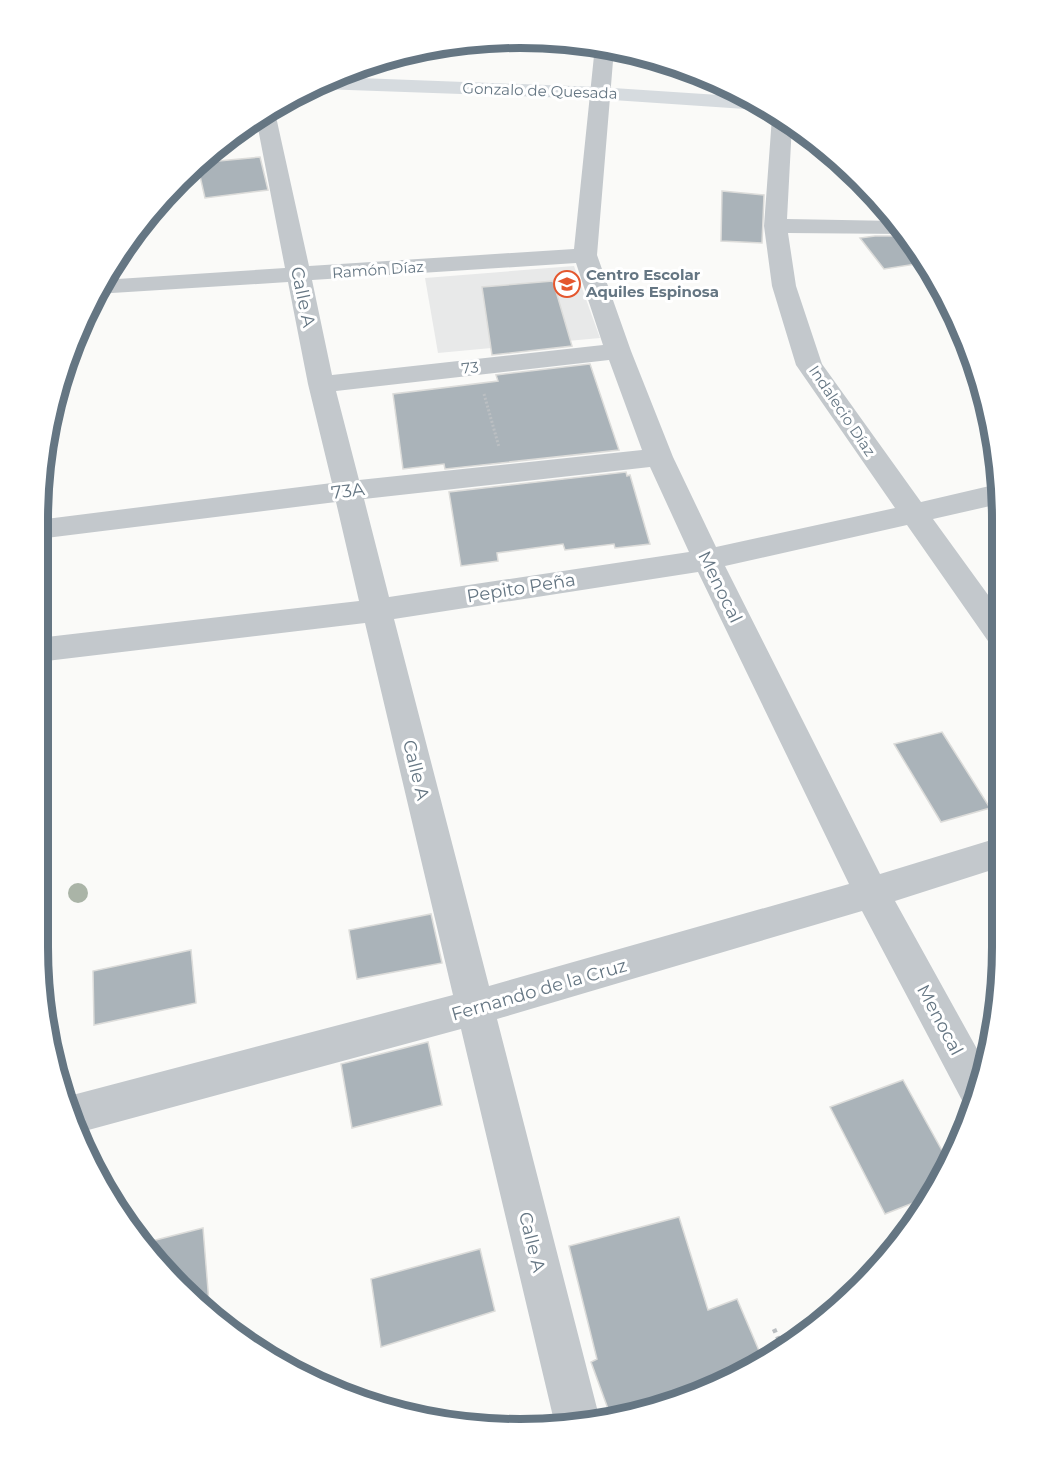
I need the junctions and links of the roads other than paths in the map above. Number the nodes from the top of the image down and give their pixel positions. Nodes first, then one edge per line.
1 (603, 55) edge
2 (340, 84) edge
3 (598, 93) junction
4 (740, 103) edge
5 (267, 122) edge
6 (781, 128) edge
7 (775, 226) junction
8 (890, 228) edge
9 (585, 255) junction
10 (298, 275) junction
11 (110, 286) edge
12 (618, 351) junction
13 (321, 384) junction
14 (659, 457) junction
15 (348, 491) junction
16 (991, 496) edge
17 (914, 514) junction
18 (48, 528) edge
19 (707, 560) junction
20 (377, 610) junction
21 (992, 623) edge
22 (48, 649) edge
23 (992, 855) edge
24 (873, 894) junction
25 (475, 1009) junction
26 (973, 1080) edge
27 (78, 1113) edge
28 (576, 1416) edge

1 - 3 street, Menocal
2 - 3 main road, Gonzalo de Quesada
3 - 4 main road, Gonzalo de Quesada
3 - 9 street, Menocal
5 - 10 street, Calle A
6 - 7 street, Indalecio Díaz
7 - 8 street
7 - 17 street, Indalecio Díaz
9 - 10 street, Ramón Díaz
9 - 12 street, Menocal
10 - 11 street, Ramón Díaz
10 - 13 street, Calle A
12 - 13 street, 73
12 - 14 street, Menocal
13 - 15 street, Calle A
14 - 15 street, 73A
14 - 19 street, Menocal
15 - 18 street, 73A
15 - 20 street, Calle A
16 - 17 street, Pepito Peña
17 - 19 street, Pepito Peña
17 - 21 street, Indalecio Díaz
19 - 20 street, Pepito Peña
19 - 24 street, Menocal
20 - 22 street, Pepito Peña
20 - 25 street, Calle A
23 - 24 street, Fernando de la Cruz
24 - 25 street, Fernando de la Cruz
24 - 26 street, Menocal
25 - 27 street, Fernando de la Cruz
25 - 28 street, Calle A

